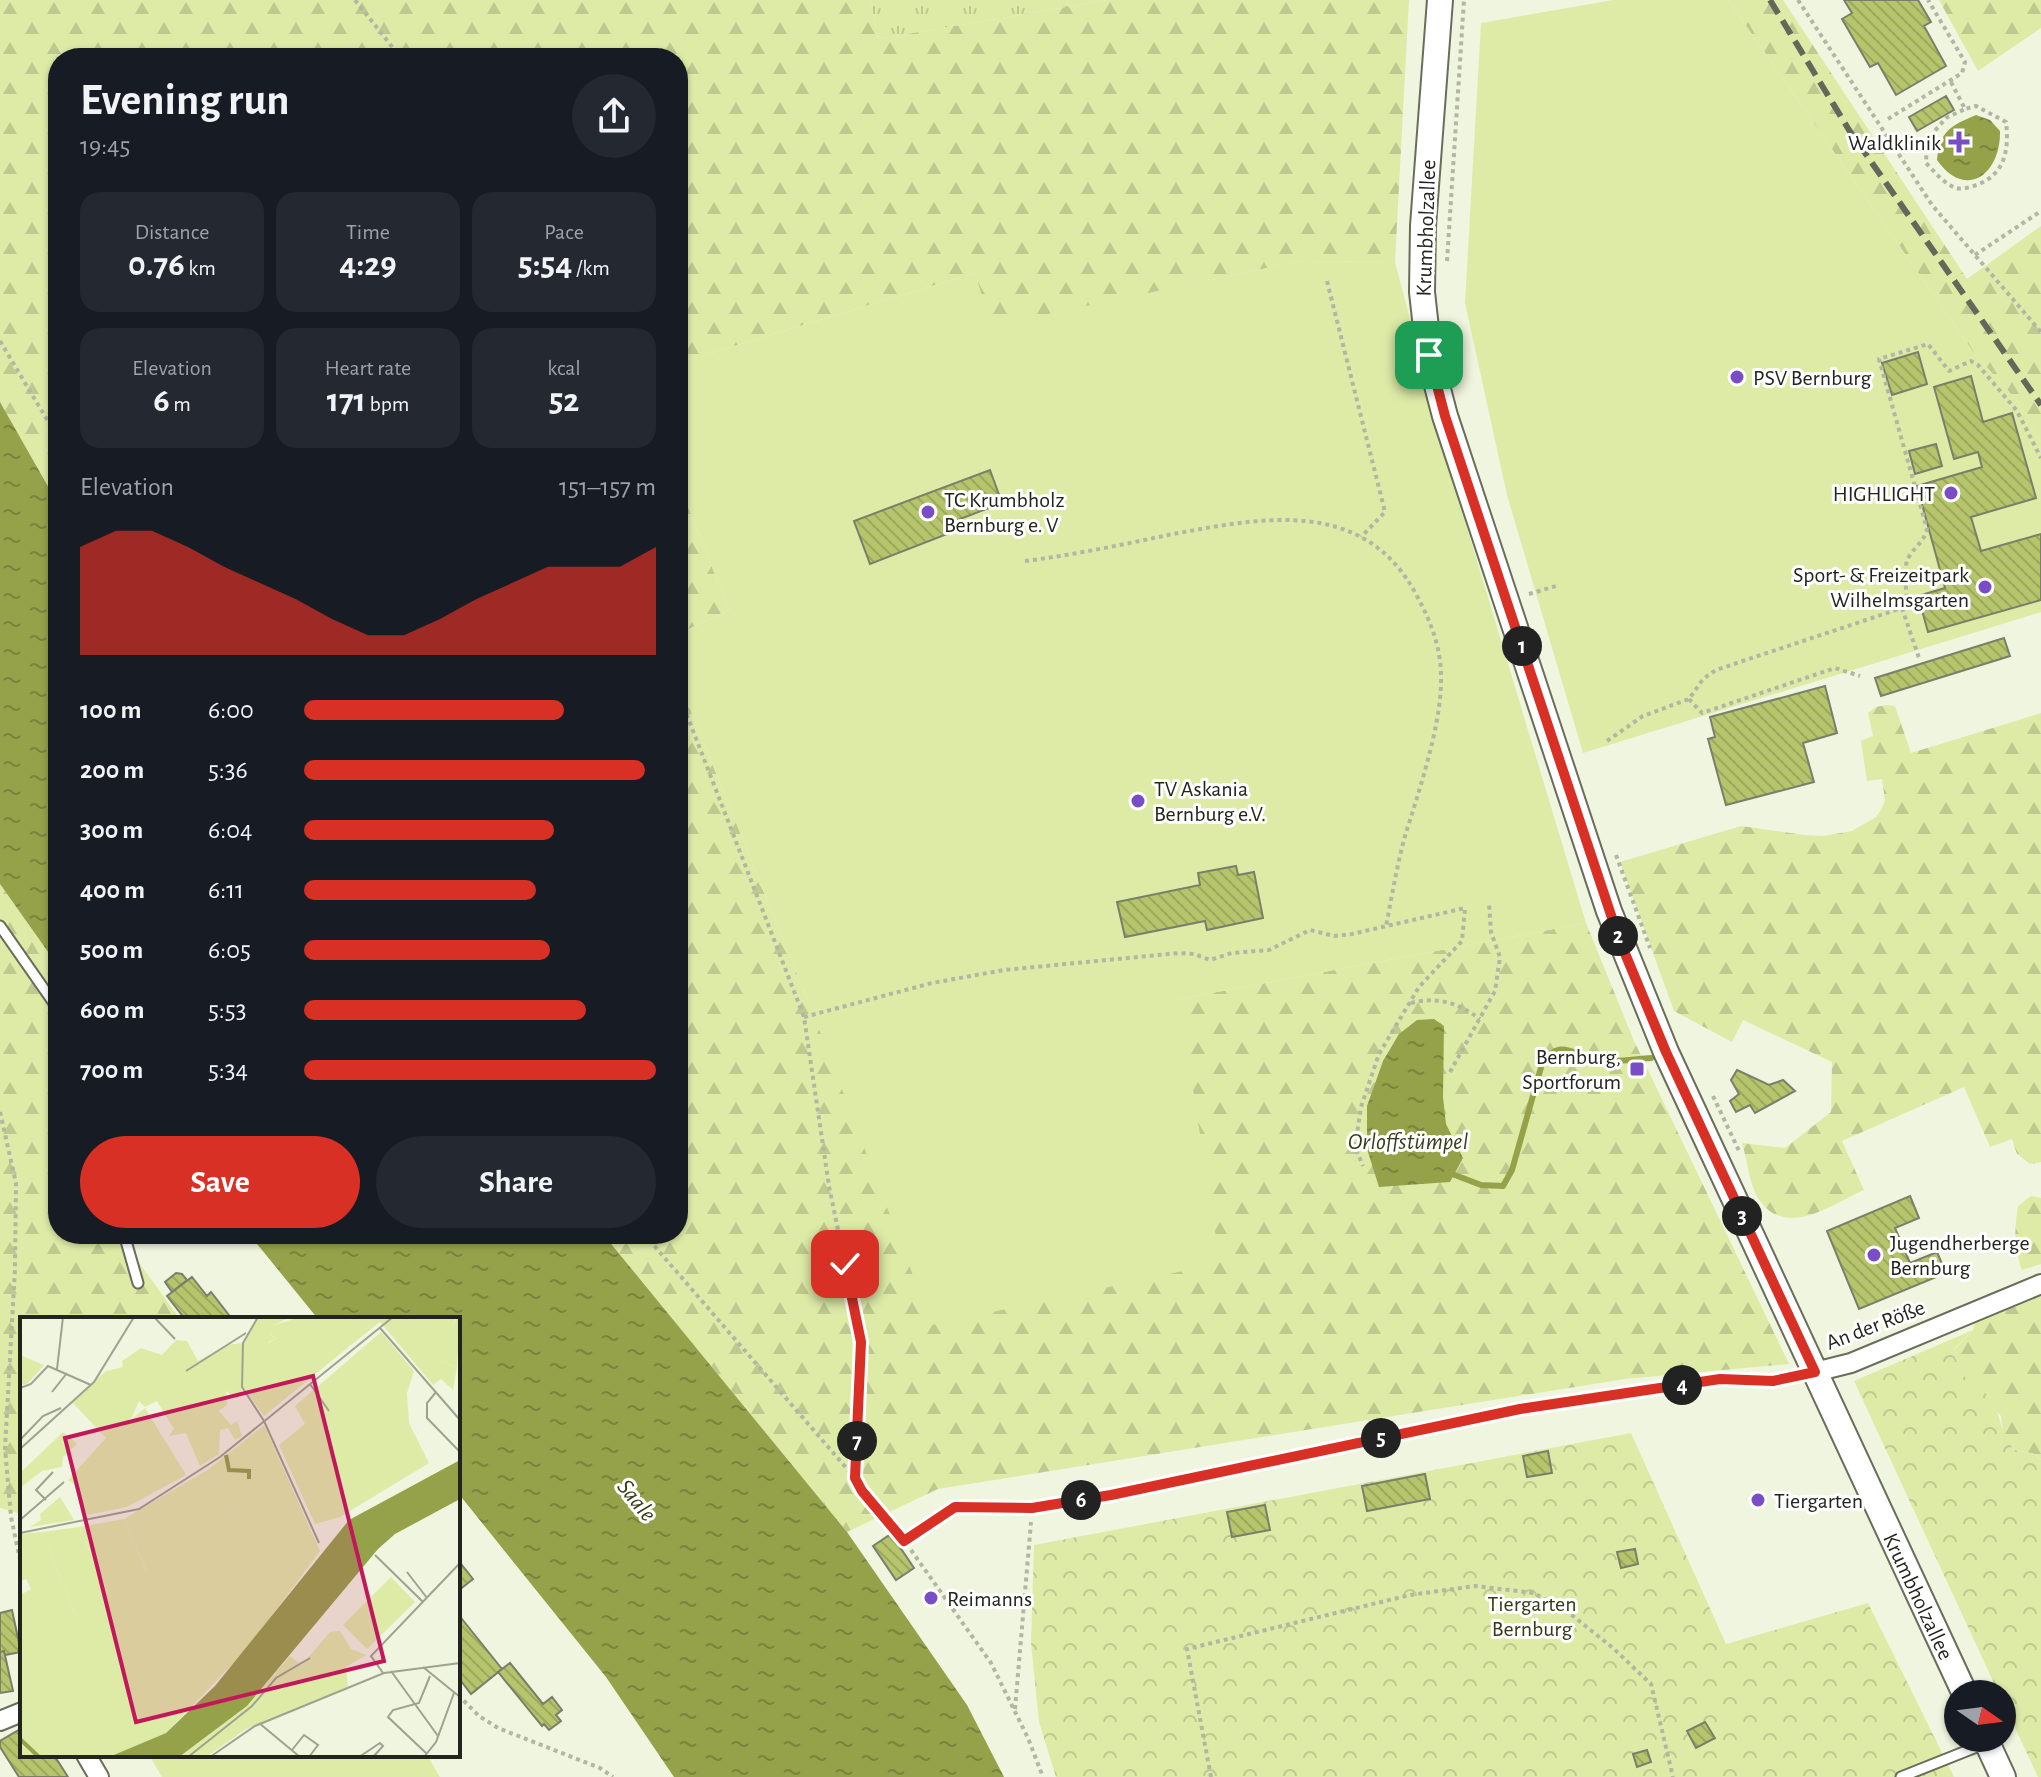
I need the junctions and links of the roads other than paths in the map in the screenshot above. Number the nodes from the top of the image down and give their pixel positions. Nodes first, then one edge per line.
1 (1440, 0) edge
2 (0, 926) edge
3 (48, 995) edge
4 (127, 1244) edge
5 (138, 1283) dead end
6 (2041, 1284) edge
7 (1815, 1372) junction
8 (904, 1541) road end
9 (1958, 1680) edge
10 (20, 1713) edge
11 (0, 1721) edge
12 (1958, 1752) edge
13 (1992, 1752) edge
14 (87, 1757) edge
15 (99, 1777) edge
16 (1901, 1777) edge
17 (2003, 1777) edge

1 - 7 street, Krumbholzallee
2 - 3 lane
4 - 5 lane
6 - 7 street, An der Röße
7 - 8 lane
7 - 9 street, Krumbholzallee
10 - 11 street
12 - 16 lane
13 - 17 street
14 - 15 street

